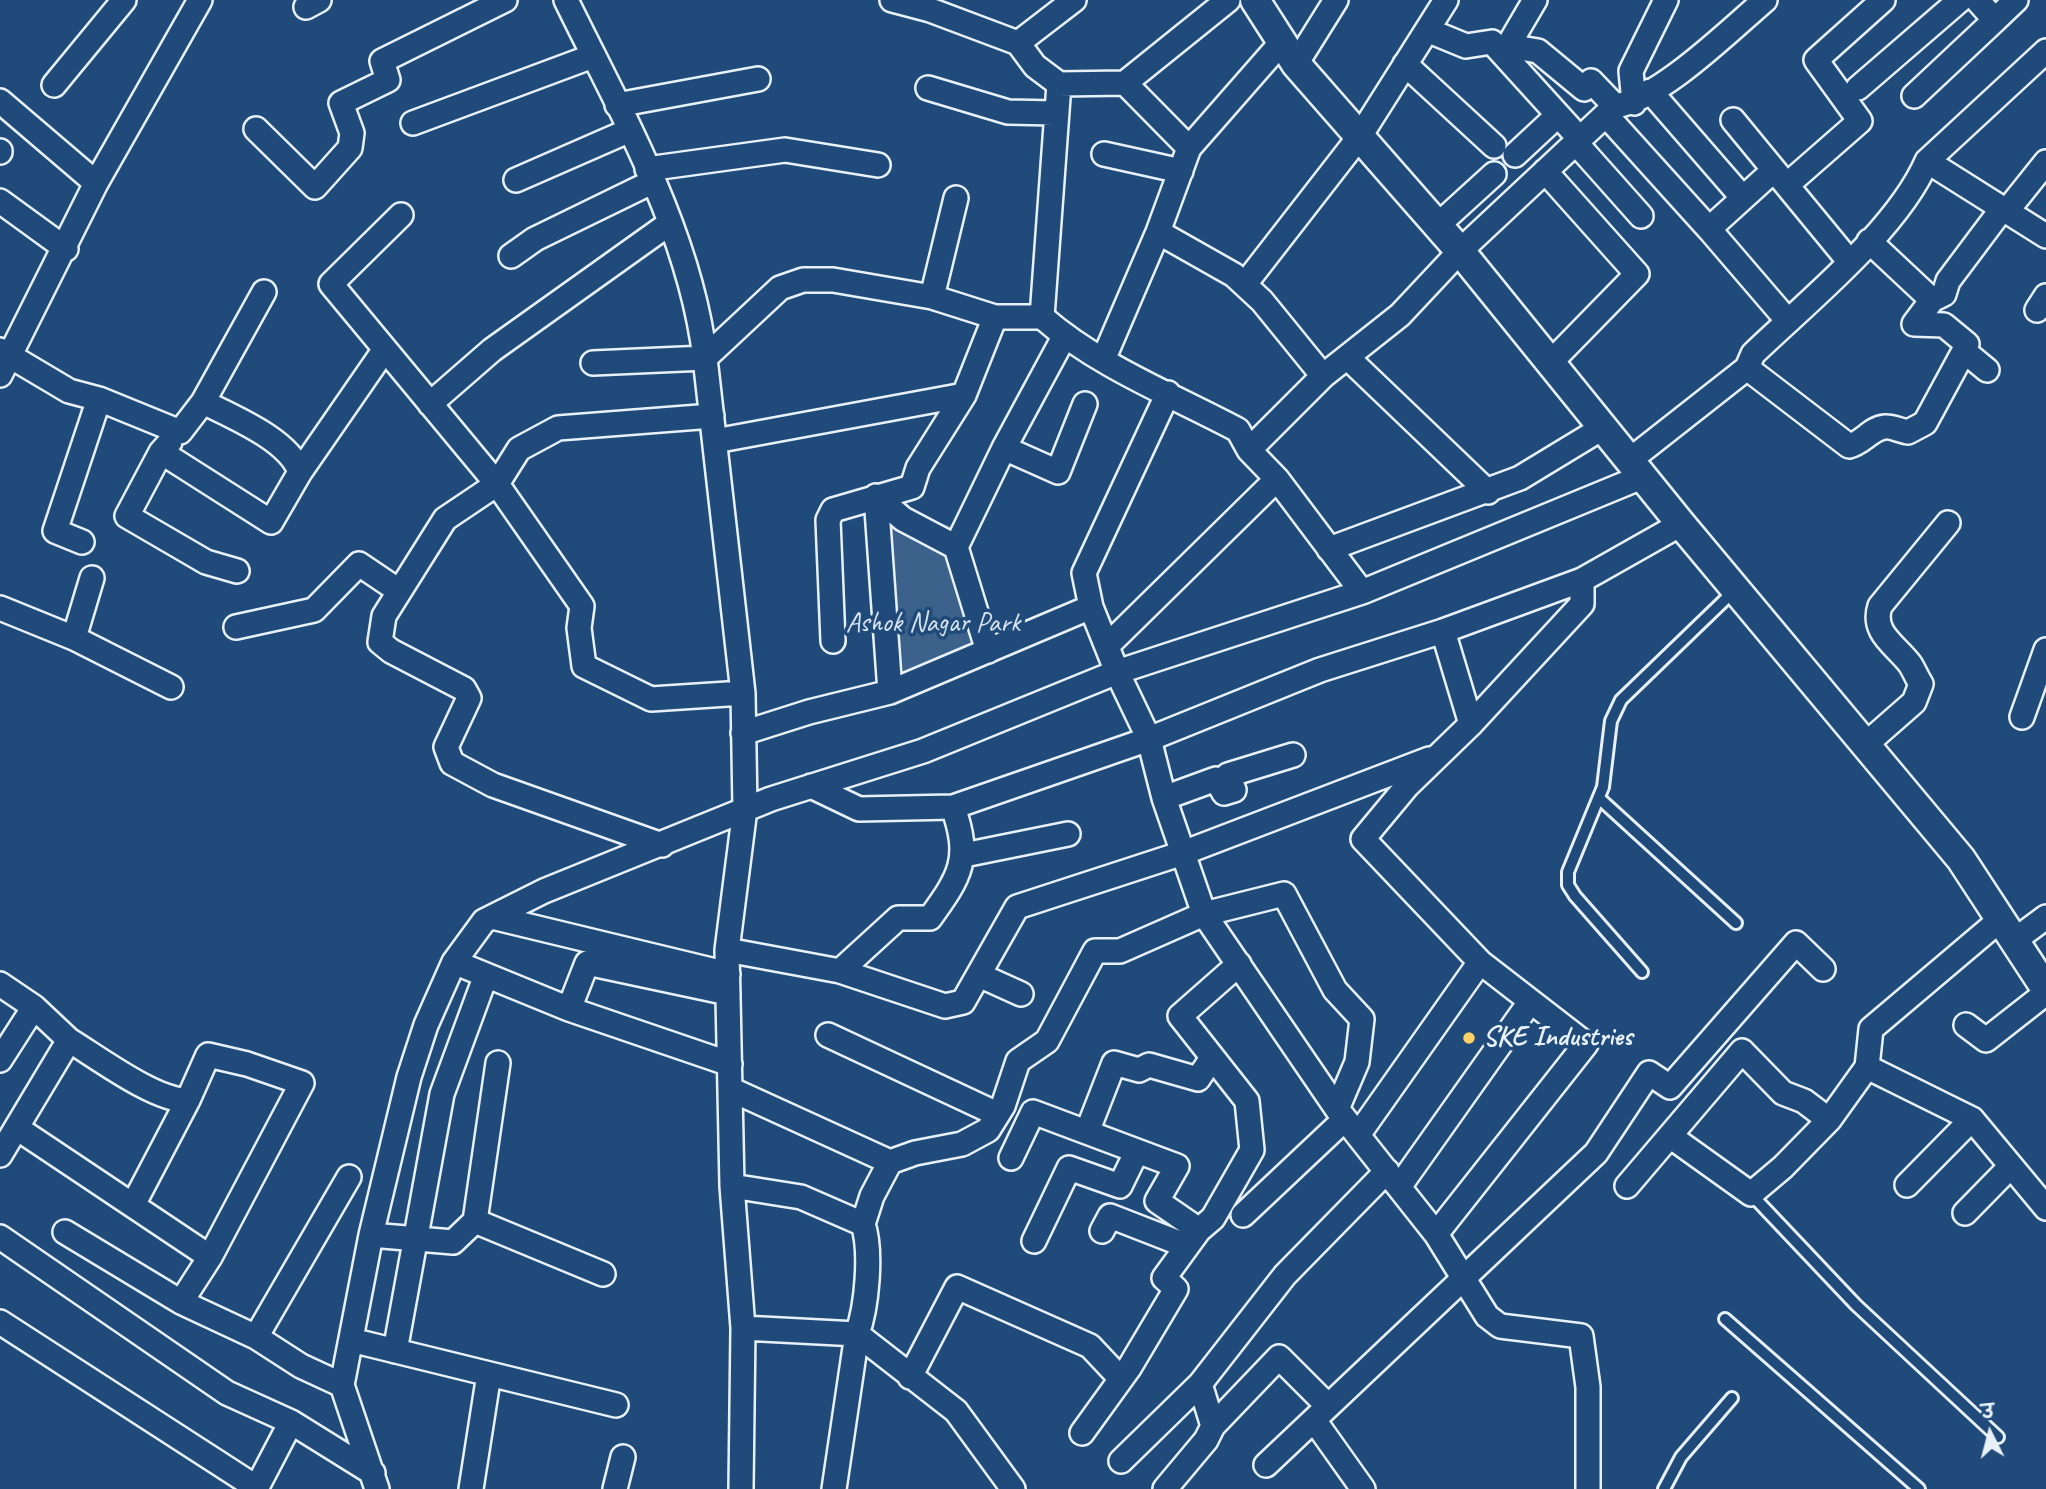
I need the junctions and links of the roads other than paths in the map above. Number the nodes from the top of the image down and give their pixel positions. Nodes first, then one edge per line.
1 (124, 0) edge
2 (200, 0) edge
3 (505, 0) edge
4 (566, 0) edge
5 (892, 0) edge
6 (1074, 0) edge
7 (1228, 0) edge
8 (1336, 0) edge
9 (1446, 0) edge
10 (1535, 0) edge
11 (1666, 0) edge
12 (1745, 0) edge
13 (1765, 0) edge
14 (1883, 0) edge
15 (1960, 0) edge
16 (1978, 0) edge
17 (2016, 0) edge
18 (1264, 4) edge
19 (931, 5) edge
20 (1995, 20) junction
21 (1427, 30) junction
22 (1018, 43) junction
23 (2046, 51) edge
24 (1704, 52) junction
25 (1289, 53) junction
26 (593, 56) junction
27 (1405, 64) junction
28 (758, 79) dead end
29 (1125, 83) junction
30 (1059, 84) junction
31 (54, 85) dead end
32 (928, 88) dead end
33 (1858, 88) dead end
34 (1914, 96) dead end
35 (0, 101) edge
36 (1626, 104) junction
37 (617, 105) junction
38 (1055, 113) junction
39 (1558, 115) junction
40 (1733, 120) dead end
41 (413, 123) dead end
42 (256, 129) dead end
43 (628, 131) junction
44 (1360, 136) junction
45 (1578, 141) junction
46 (1189, 148) junction
47 (1104, 154) dead end
48 (1927, 161) junction
49 (2046, 162) edge
50 (877, 165) dead end
51 (1181, 171) junction
52 (1545, 172) junction
53 (1494, 174) dead end
54 (651, 175) junction
55 (1781, 177) junction
56 (516, 180) dead end
57 (96, 183) junction
58 (1742, 197) junction
59 (956, 198) dead end
60 (0, 201) edge
61 (2004, 210) junction
62 (401, 215) dead end
63 (1641, 216) dead end
64 (670, 223) junction
65 (1438, 225) junction
66 (1709, 229) junction
67 (1158, 232) junction
68 (2046, 236) edge
69 (1869, 241) junction
70 (65, 249) junction
71 (1460, 251) junction
72 (511, 256) dead end
73 (1849, 261) junction
74 (1245, 284) junction
75 (264, 292) dead end
76 (932, 297) junction
77 (1932, 300) junction
78 (995, 317) junction
79 (1042, 317) junction
80 (1788, 321) junction
81 (1064, 337) junction
82 (385, 349) junction
83 (1964, 351) junction
84 (705, 358) junction
85 (1348, 358) junction
86 (3, 360) edge
87 (1103, 360) junction
88 (1551, 362) junction
89 (593, 363) dead end
90 (1746, 369) junction
91 (1987, 370) dead end
92 (1323, 376) junction
93 (1168, 393) junction
94 (964, 395) junction
95 (99, 399) junction
96 (203, 402) junction
97 (430, 404) junction
98 (1085, 404) dead end
99 (712, 416) junction
100 (1604, 427) junction
101 (180, 432) junction
102 (715, 442) junction
103 (1003, 448) junction
104 (1249, 450) junction
105 (161, 452) junction
106 (1637, 468) junction
107 (300, 472) junction
108 (1277, 479) junction
109 (497, 484) junction
110 (1488, 492) junction
111 (876, 496) junction
112 (1948, 523) dead end
113 (1681, 524) junction
114 (82, 542) dead end
115 (956, 547) junction
116 (1329, 549) junction
117 (237, 571) dead end
118 (92, 578) dead end
119 (1583, 580) junction
120 (1735, 590) junction
121 (398, 591) junction
122 (1362, 592) junction
123 (1091, 607) junction
124 (0, 608) edge
125 (236, 627) dead end
126 (1443, 631) junction
127 (74, 638) junction
128 (833, 641) dead end
129 (1108, 645) junction
130 (2046, 650) edge
131 (988, 651) junction
132 (1116, 672) junction
133 (171, 687) dead end
134 (890, 692) junction
135 (743, 693) junction
136 (2022, 717) dead end
137 (1471, 724) junction
138 (743, 733) junction
139 (1149, 739) junction
140 (1866, 745) junction
141 (1293, 755) dead end
142 (1438, 756) junction
143 (811, 786) junction
144 (1164, 799) junction
145 (1600, 799) junction
146 (953, 807) junction
147 (745, 809) junction
148 (1068, 834) dead end
149 (662, 845) junction
150 (1182, 853) junction
151 (964, 855) junction
152 (1204, 914) junction
153 (492, 917) junction
154 (2046, 917) edge
155 (1736, 923) dead end
156 (2008, 930) junction
157 (727, 950) junction
158 (454, 962) junction
159 (1480, 962) junction
160 (1239, 964) junction
161 (1823, 969) dead end
162 (840, 971) junction
163 (1642, 972) dead end
164 (486, 975) junction
165 (979, 975) junction
166 (728, 983) junction
167 (0, 984) edge
168 (2046, 991) edge
169 (1021, 994) dead end
170 (1530, 1002) junction
171 (34, 1007) junction
172 (569, 1009) junction
173 (1966, 1025) dead end
174 (828, 1035) dead end
175 (69, 1040) junction
176 (1212, 1058) junction
177 (0, 1059) edge
178 (498, 1063) dead end
179 (730, 1064) junction
180 (1867, 1067) junction
181 (730, 1089) junction
182 (188, 1100) junction
183 (997, 1114) junction
184 (1972, 1119) junction
185 (1829, 1120) junction
186 (1347, 1121) junction
187 (17, 1128) junction
188 (1087, 1132) junction
189 (1670, 1136) junction
190 (1137, 1151) junction
191 (0, 1155) edge
192 (1011, 1158) dead end
193 (890, 1162) junction
194 (2011, 1166) junction
195 (349, 1177) dead end
196 (1393, 1179) junction
197 (1907, 1185) dead end
198 (732, 1186) junction
199 (1627, 1186) dead end
200 (1751, 1194) junction
201 (133, 1205) junction
202 (2046, 1208) edge
203 (1965, 1213) dead end
204 (1243, 1215) dead end
205 (475, 1221) junction
206 (863, 1224) junction
207 (65, 1231) dead end
208 (1102, 1231) dead end
209 (1436, 1234) junction
210 (371, 1235) junction
211 (0, 1237) edge
212 (1193, 1238) junction
213 (417, 1241) junction
214 (1034, 1241) dead end
215 (210, 1257) junction
216 (603, 1274) dead end
217 (1464, 1277) junction
218 (181, 1302) junction
219 (1725, 1319) dead end
220 (0, 1322) edge
221 (743, 1328) junction
222 (857, 1334) junction
223 (256, 1337) junction
224 (351, 1340) junction
225 (395, 1351) junction
226 (489, 1374) junction
227 (910, 1377) junction
228 (1121, 1379) junction
229 (1199, 1384) junction
230 (342, 1385) junction
231 (1732, 1398) dead end
232 (616, 1405) dead end
233 (1321, 1413) junction
234 (291, 1422) junction
235 (1213, 1426) junction
236 (1082, 1433) dead end
237 (1998, 1437) dead end
238 (623, 1457) dead end
239 (1121, 1461) dead end
240 (1266, 1465) dead end
241 (375, 1481) edge
242 (256, 1489) edge
243 (471, 1489) edge
244 (615, 1489) edge
245 (741, 1489) edge
246 (835, 1489) edge
247 (1013, 1489) edge
248 (1165, 1489) edge
249 (1363, 1489) edge
250 (1588, 1489) edge
251 (1664, 1489) edge
252 (1919, 1489) edge

1 - 31 street
2 - 57 street
3 - 42 street
4 - 26 street
5 - 19 street
6 - 22 street
7 - 29 street
8 - 25 street
9 - 21 street
10 - 36 street
11 - 36 street
12 - 24 street
13 - 24 street
14 - 55 street
15 - 33 street
16 - 20 street
17 - 20 street
18 - 25 street
19 - 22 street
20 - 34 street
21 - 27 street
21 - 39 street
22 - 30 street
23 - 48 street
24 - 36 street
25 - 44 street
25 - 46 street
26 - 37 street
26 - 41 street
27 - 39 street
27 - 44 street
28 - 37 street
29 - 30 street
29 - 46 street
30 - 38 street
32 - 38 street
35 - 57 street
36 - 45 street
36 - 58 street
36 - 66 street
37 - 43 street
38 - 79 street
39 - 45 street
40 - 55 street
43 - 54 street
43 - 56 street
44 - 65 street
44 - 74 street
45 - 52 street
45 - 63 street
46 - 51 street
47 - 51 street
48 - 61 street
48 - 69 street
49 - 61 street
50 - 54 street
51 - 67 street
52 - 71 street
52 - 88 street
53 - 65 street
54 - 64 street
54 - 72 street
55 - 58 street
55 - 73 street
57 - 70 street
58 - 66 street
59 - 76 street
60 - 70 street
61 - 68 street
61 - 77 street
62 - 82 street
64 - 84 street
64 - 97 street
65 - 71 street
66 - 80 street
67 - 74 street
67 - 87 street
69 - 73 street
69 - 77 street
70 - 86 street
71 - 85 street
71 - 88 street
73 - 80 street
74 - 92 street
75 - 96 street
76 - 78 street
76 - 84 street
77 - 83 street
78 - 79 street
78 - 94 street
79 - 81 street
80 - 90 street
81 - 87 street
81 - 103 street
82 - 97 street
82 - 107 street
83 - 90 street
83 - 91 street
84 - 89 street
84 - 99 street
85 - 92 street
85 - 110 street
86 - 95 street
87 - 93 street
88 - 100 street
90 - 106 street
92 - 104 street
93 - 104 street
93 - 123 street
94 - 102 street
94 - 111 street
95 - 101 street
95 - 114 street
96 - 101 street
96 - 107 street
97 - 109 street
98 - 103 street
99 - 102 street
99 - 109 street
100 - 106 street
100 - 110 street
101 - 105 street
102 - 135 street
103 - 115 street
104 - 108 street
105 - 107 street
105 - 117 street
106 - 113 street
106 - 122 street
108 - 116 street
108 - 129 street
109 - 121 street
109 - 135 street
110 - 116 street
111 - 115 street
111 - 128 street
111 - 134 street
112 - 140 street
113 - 119 street
113 - 120 street
115 - 131 street
116 - 122 street
118 - 127 street
119 - 126 street
119 - 137 street
120 - 140 street
120 - 145 lane
121 - 125 street
121 - 149 street
122 - 132 street
123 - 129 street
123 - 131 street
124 - 127 street
126 - 137 street
126 - 139 street
127 - 133 street
129 - 132 street
130 - 136 street
131 - 134 street
132 - 139 street
132 - 143 street
134 - 138 street
135 - 138 street
137 - 142 street
138 - 147 street
139 - 144 street
139 - 146 street
140 - 156 street
141 - 144 street
142 - 150 street
142 - 159 street
143 - 146 street
143 - 147 street
144 - 150 street
145 - 155 lane
145 - 163 lane
146 - 151 street
147 - 149 street
147 - 157 street
148 - 151 street
149 - 153 street
150 - 152 street
150 - 165 street
151 - 162 street
152 - 160 street
152 - 183 street
152 - 186 street
153 - 158 street
153 - 166 street
154 - 156 street
156 - 168 street
156 - 180 street
157 - 162 street
157 - 166 street
158 - 164 street
158 - 210 street
159 - 170 street
159 - 186 street
160 - 176 street
160 - 186 street
161 - 217 street
162 - 165 street
164 - 172 street
164 - 213 street
165 - 169 street
166 - 172 street
166 - 179 street
167 - 171 street
168 - 173 street
170 - 196 street
170 - 209 street
171 - 175 street
171 - 177 street
172 - 179 street
174 - 183 street
175 - 182 street
175 - 187 street
176 - 188 street
176 - 212 street
178 - 205 street
179 - 181 street
180 - 184 street
180 - 185 street
181 - 193 street
181 - 198 street
182 - 201 street
182 - 215 street
183 - 193 street
184 - 194 street
184 - 197 street
185 - 189 street
185 - 200 street
186 - 196 street
186 - 204 street
187 - 191 street
187 - 201 street
188 - 190 street
188 - 192 street
189 - 199 street
189 - 200 street
190 - 212 street
190 - 214 street
193 - 206 street
194 - 202 street
194 - 203 street
195 - 223 street
196 - 209 street
196 - 229 street
198 - 206 street
198 - 221 street
200 - 237 lane
201 - 215 street
205 - 213 street
205 - 216 street
206 - 222 street
207 - 218 street
208 - 212 street
209 - 217 street
210 - 213 street
210 - 224 street
211 - 234 street
212 - 228 street
213 - 225 street
215 - 218 street
217 - 233 street
217 - 250 street
218 - 223 street
219 - 252 lane
220 - 242 street
221 - 222 street
221 - 245 street
222 - 227 street
222 - 246 street
223 - 230 street
224 - 225 street
224 - 230 street
225 - 226 street
226 - 232 street
226 - 243 street
227 - 228 street
227 - 247 street
228 - 236 street
229 - 235 street
229 - 239 street
230 - 241 street
231 - 251 lane
233 - 235 street
233 - 240 street
233 - 249 street
234 - 241 street
234 - 242 street
235 - 248 street
238 - 244 street

